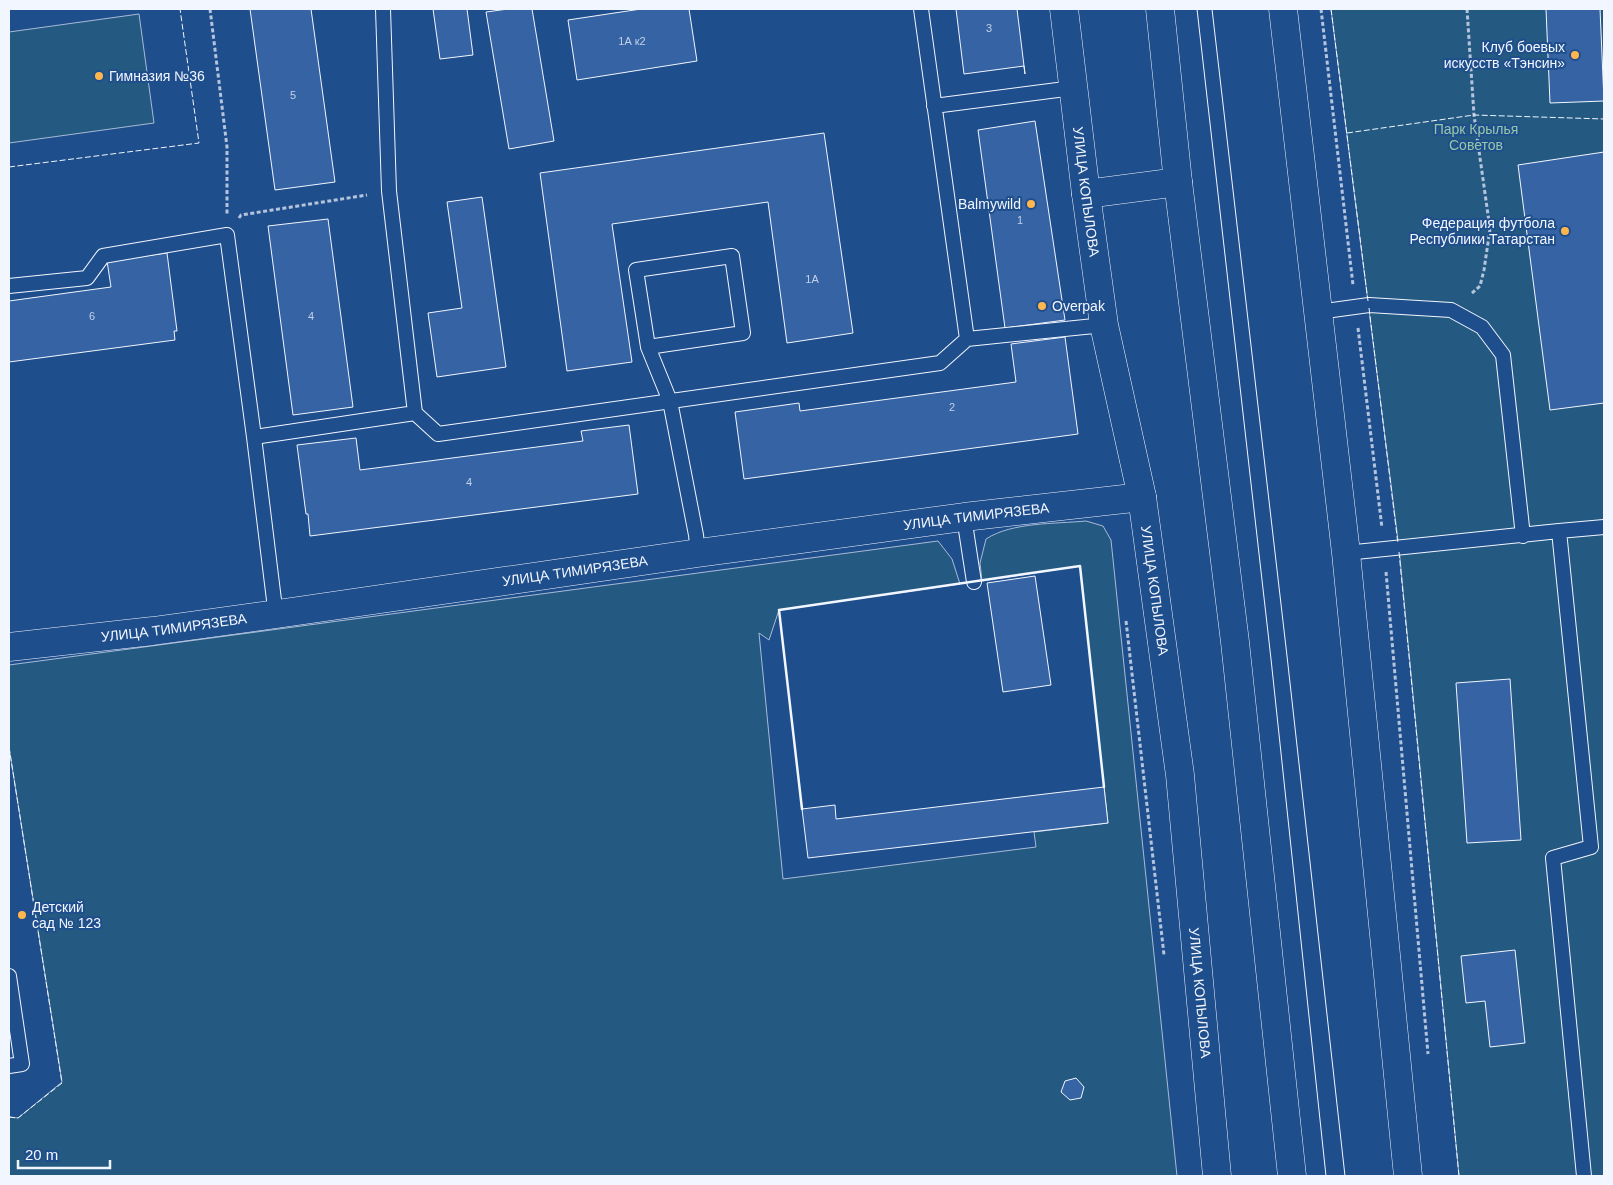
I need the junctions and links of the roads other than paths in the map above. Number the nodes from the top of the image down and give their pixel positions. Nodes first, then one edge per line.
1 (383, 9) edge
2 (920, 9) edge
3 (1064, 9) edge
4 (1160, 9) edge
5 (1283, 9) edge
6 (1073, 88) junction
7 (934, 106) junction
8 (1178, 182) junction
9 (1086, 194) junction
10 (9, 286) edge
11 (1318, 312) junction
12 (1104, 325) junction
13 (966, 339) junction
14 (648, 347) junction
15 (670, 401) junction
16 (415, 413) junction
17 (254, 437) junction
18 (1142, 497) junction
19 (964, 517) junction
20 (1604, 527) edge
21 (1559, 531) junction
22 (1522, 536) junction
23 (698, 553) junction
24 (1346, 553) junction
25 (974, 582) dead end
26 (277, 614) junction
27 (9, 647) edge
28 (9, 976) edge
29 (9, 1066) edge
30 (1217, 1176) edge
31 (1292, 1176) edge
32 (1408, 1176) edge
33 (1584, 1176) edge

1 - 16 lane
2 - 7 lane
3 - 6 street, УЛИЦА КОПЫЛОВА
4 - 8 street
5 - 11 street
6 - 7 lane
6 - 9 street, УЛИЦА КОПЫЛОВА
7 - 13 lane
8 - 9 street
8 - 31 street
9 - 12 street, УЛИЦА КОПЫЛОВА
10 - 17 lane
11 - 22 lane
11 - 24 street
12 - 13 lane
12 - 18 street, УЛИЦА КОПЫЛОВА
13 - 15 lane
14 - 14 lane
14 - 15 lane
15 - 16 lane
15 - 23 lane
16 - 17 lane
17 - 26 lane
18 - 19 street, УЛИЦА ТИМИРЯЗЕВА
18 - 30 street, УЛИЦА КОПЫЛОВА
19 - 23 street, УЛИЦА ТИМИРЯЗЕВА
19 - 25 lane
20 - 21 lane
21 - 22 lane
21 - 33 lane
22 - 24 lane
23 - 26 street, УЛИЦА ТИМИРЯЗЕВА
24 - 32 street
26 - 27 street, УЛИЦА ТИМИРЯЗЕВА
28 - 29 lane

